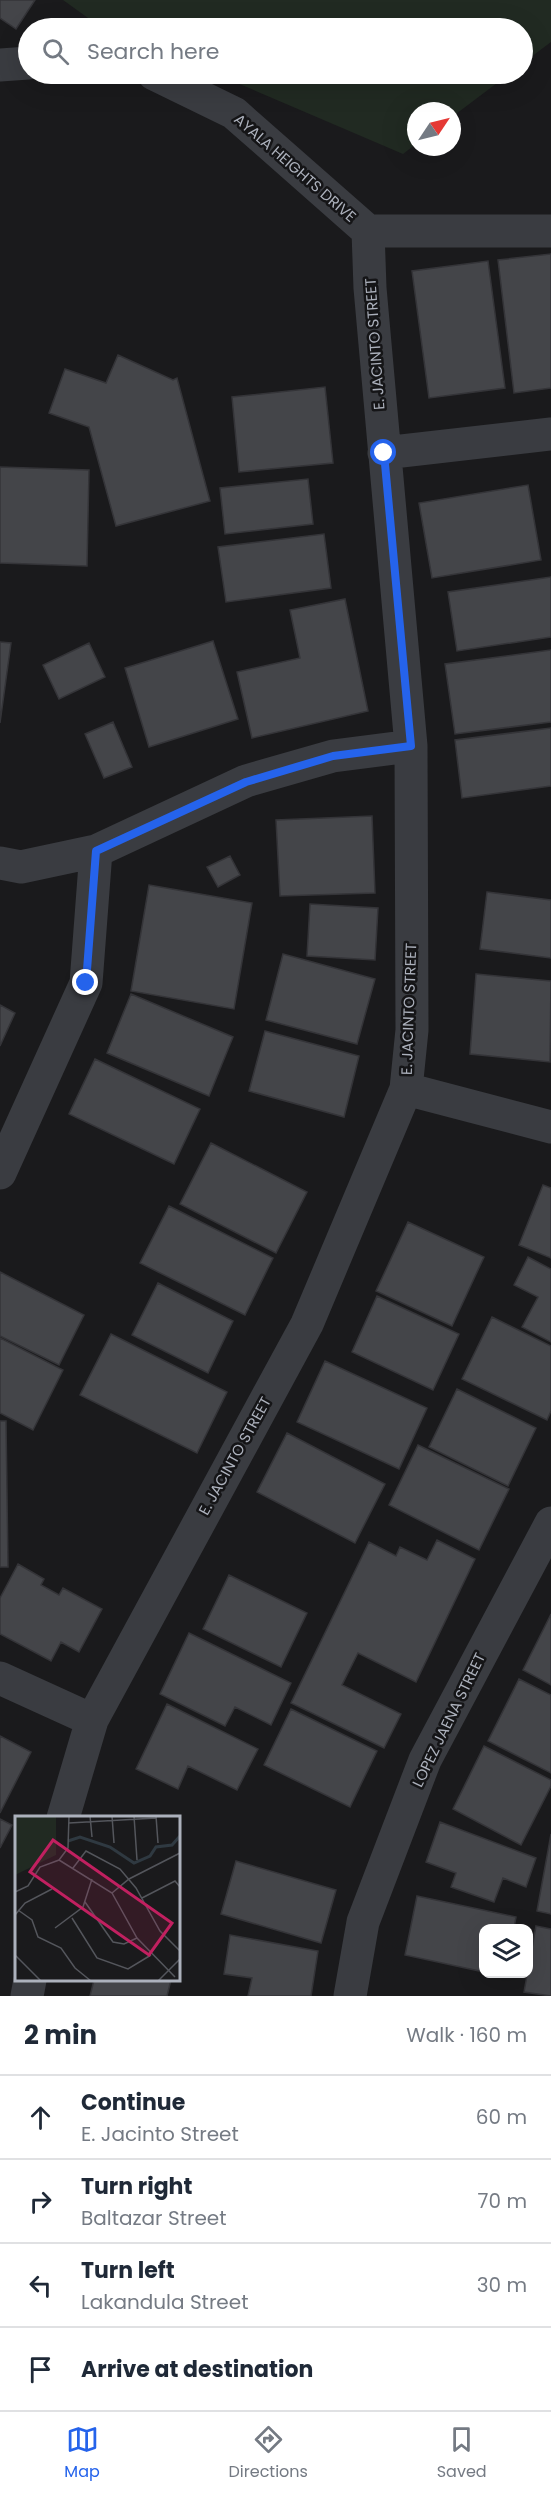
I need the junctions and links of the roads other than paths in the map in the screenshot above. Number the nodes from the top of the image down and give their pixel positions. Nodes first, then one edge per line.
1 (18, 63) edge
2 (0, 64) edge
3 (175, 84) edge
4 (368, 231) junction
5 (551, 231) edge
6 (551, 434) edge
7 (384, 453) junction
8 (411, 746) junction
9 (96, 851) junction
10 (0, 863) edge
11 (406, 1089) junction
12 (551, 1127) edge
13 (0, 1173) edge
14 (551, 1523) edge
15 (0, 1678) edge
16 (92, 1719) junction
17 (64, 1816) edge
18 (30, 1981) edge
19 (27, 1996) edge
20 (350, 1996) edge

1 - 2 street
3 - 4 street, AYALA HEIGHTS DRIVE
4 - 5 street, AYALA HEIGHTS DRIVE
4 - 7 street, E. JACINTO STREET
6 - 7 street
7 - 8 street, E. JACINTO STREET
8 - 9 street
8 - 11 street, E. JACINTO STREET
9 - 10 street
9 - 13 street
11 - 12 street
11 - 16 street, E. JACINTO STREET
14 - 20 street, LOPEZ JAENA STREET
15 - 16 street
16 - 17 street, E. JACINTO STREET
18 - 19 street

